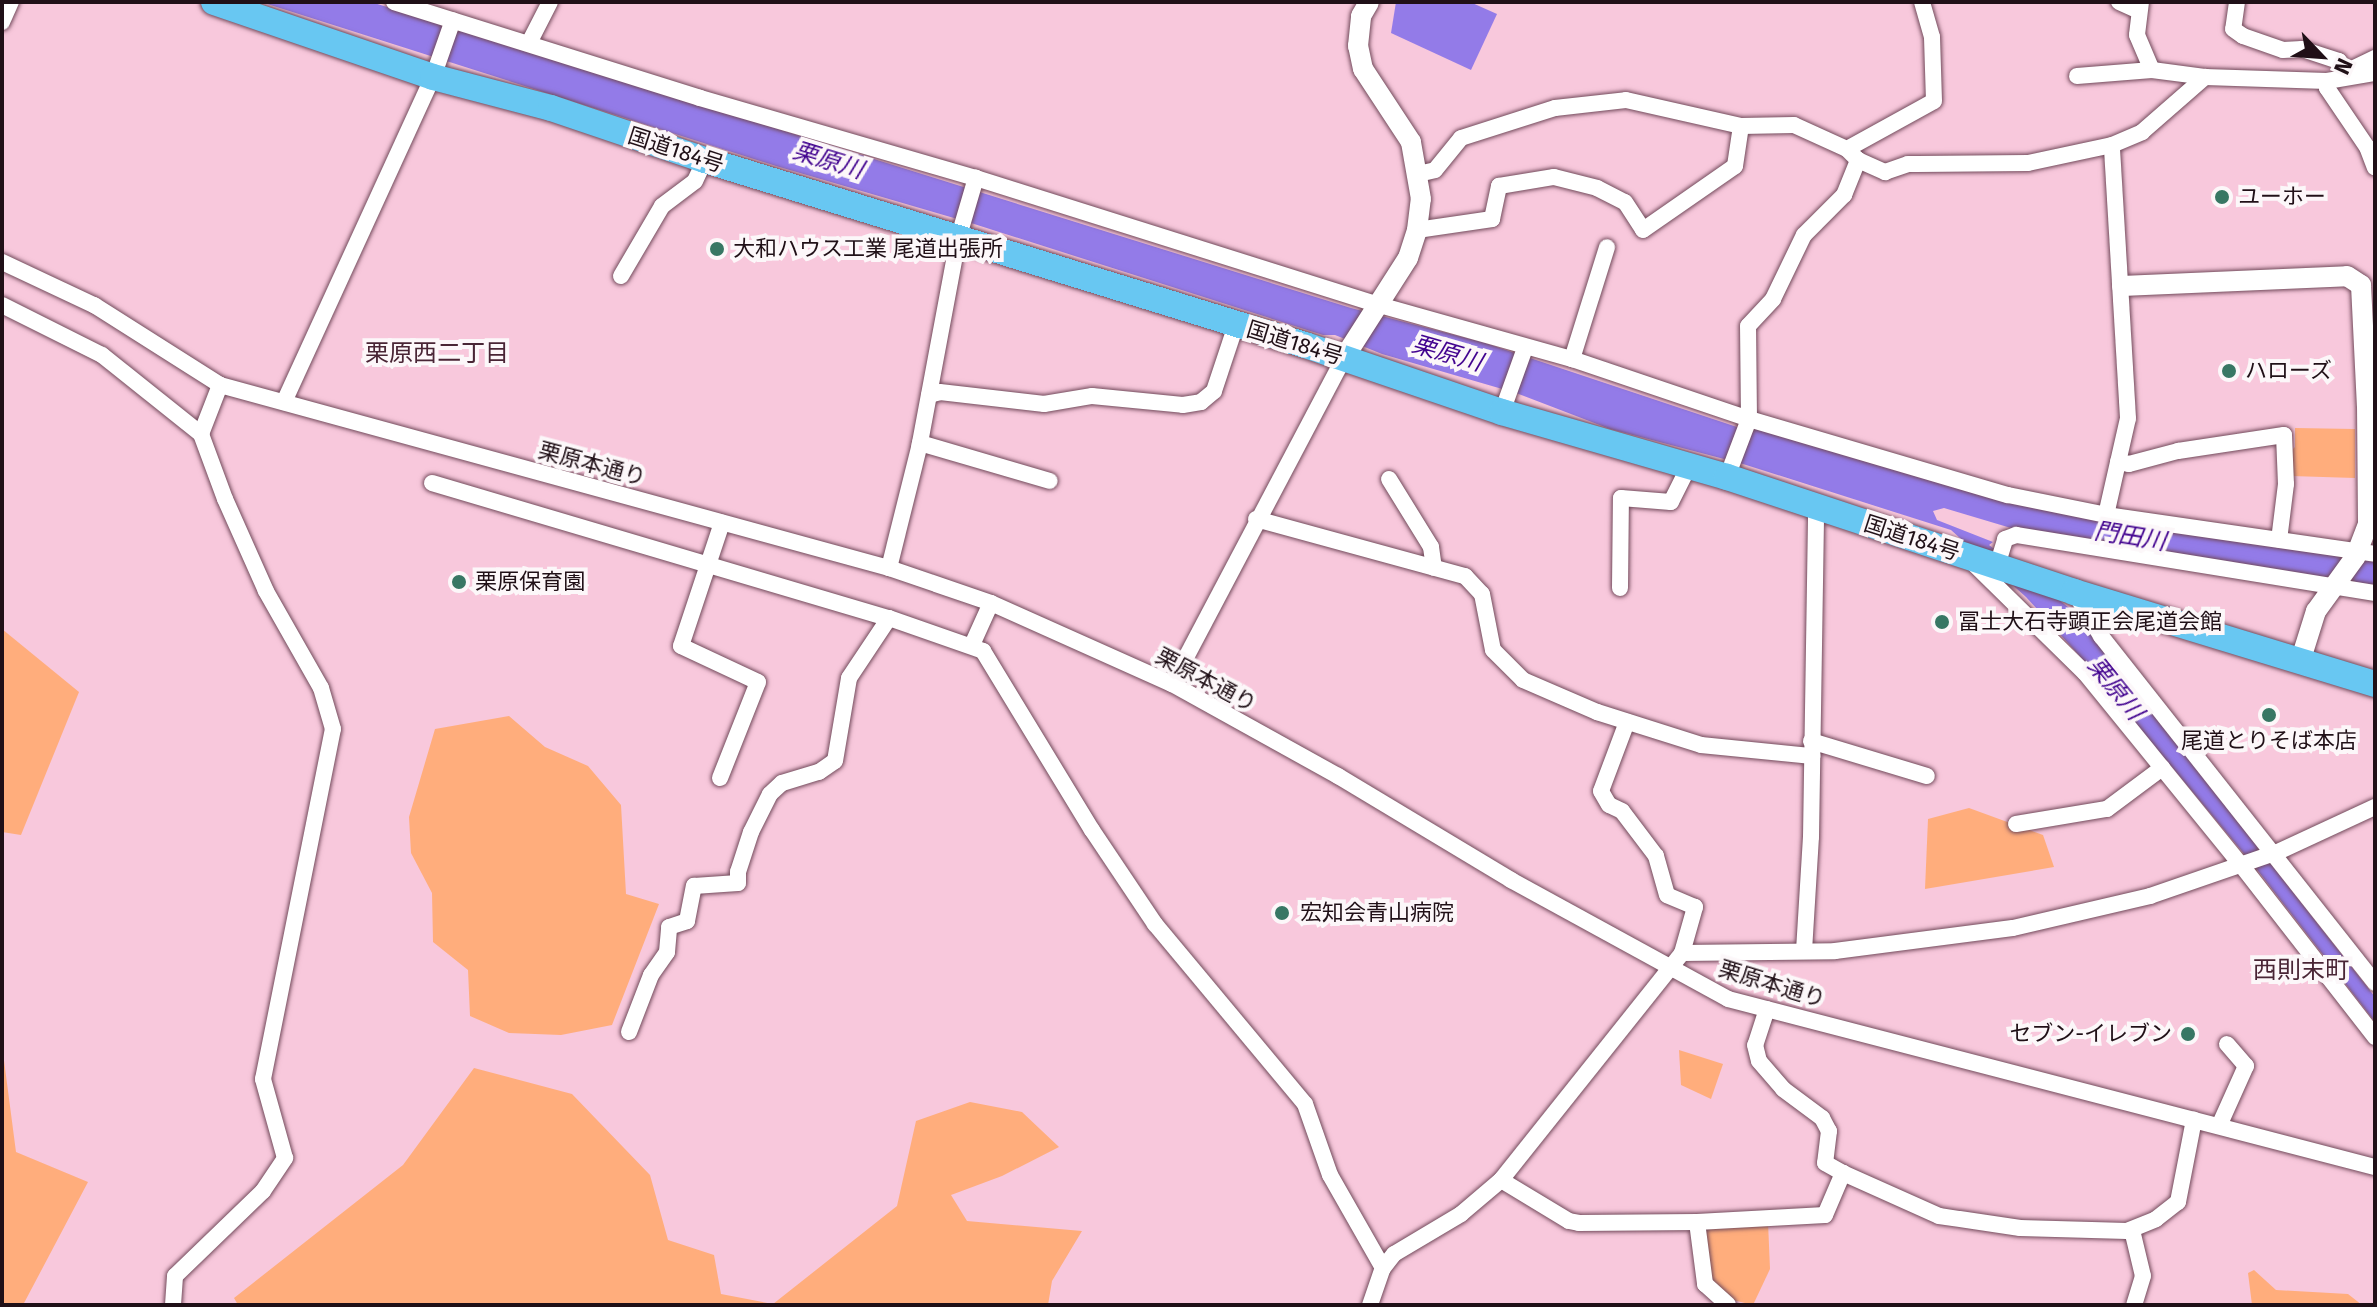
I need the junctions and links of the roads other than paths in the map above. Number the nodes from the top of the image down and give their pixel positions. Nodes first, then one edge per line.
1 (11, 2) edge
2 (214, 2) edge
3 (394, 2) edge
4 (550, 2) edge
5 (1369, 2) edge
6 (1922, 2) edge
7 (2119, 2) edge
8 (2237, 2) edge
9 (2139, 6) edge
10 (2, 22) edge
11 (452, 24) junction
12 (529, 43) junction
13 (2375, 58) edge
14 (436, 69) junction
15 (2152, 70) junction
16 (2375, 73) edge
17 (2077, 76) dead end
18 (2346, 76) junction
19 (2205, 77) junction
20 (2327, 81) junction
21 (1741, 126) junction
22 (2112, 145) junction
23 (1852, 154) junction
24 (705, 160) junction
25 (2375, 168) edge
26 (1418, 174) junction
27 (974, 183) junction
28 (1417, 230) junction
29 (960, 232) junction
30 (1607, 247) dead end
31 (2, 262) edge
32 (621, 276) dead end
33 (2122, 286) junction
34 (2, 305) edge
35 (1373, 309) junction
36 (1236, 325) junction
37 (1349, 351) junction
38 (1523, 353) junction
39 (1572, 359) junction
40 (220, 385) junction
41 (929, 395) junction
42 (284, 402) junction
43 (1504, 404) junction
44 (1747, 423) junction
45 (201, 434) junction
46 (920, 443) junction
47 (2118, 462) junction
48 (1689, 466) junction
49 (1729, 472) junction
50 (1389, 479) dead end
51 (1050, 481) dead end
52 (432, 483) dead end
53 (1816, 507) junction
54 (2106, 515) junction
55 (1256, 519) junction
56 (722, 523) junction
57 (2279, 540) junction
58 (2363, 554) edge
59 (1986, 559) junction
60 (710, 568) junction
61 (889, 568) junction
62 (1434, 568) junction
63 (2336, 584) junction
64 (1620, 588) dead end
65 (2074, 592) junction
66 (2375, 593) edge
67 (991, 603) junction
68 (889, 618) junction
69 (972, 645) junction
70 (2300, 662) junction
71 (1172, 684) junction
72 (2375, 684) edge
73 (1627, 722) junction
74 (1811, 748) junction
75 (2162, 768) junction
76 (1927, 776) dead end
77 (720, 778) dead end
78 (2375, 807) edge
79 (2016, 824) dead end
80 (2270, 854) junction
81 (2244, 864) junction
82 (1804, 951) junction
83 (1682, 953) junction
84 (1667, 968) junction
85 (2375, 983) edge
86 (1767, 1009) junction
87 (629, 1032) dead end
88 (2375, 1037) edge
89 (2227, 1044) dead end
90 (2194, 1120) junction
91 (2219, 1126) junction
92 (2375, 1167) edge
93 (1843, 1173) junction
94 (1501, 1180) junction
95 (1697, 1222) junction
96 (2132, 1230) junction
97 (1383, 1268) junction
98 (1372, 1301) edge
99 (173, 1305) edge
100 (1356, 1305) edge
101 (1728, 1305) edge
102 (2134, 1305) edge

1 - 10 street
2 - 14 highway, 国道184号
3 - 11 street
4 - 12 street
5 - 26 street
6 - 23 street
7 - 9 street
8 - 18 street
9 - 15 street
11 - 12 street
11 - 14 street
12 - 27 street
13 - 18 street
14 - 24 highway, 国道184号
14 - 42 street
15 - 17 street
15 - 19 street
16 - 18 street
18 - 20 street
19 - 20 street
19 - 22 street
20 - 25 street
21 - 23 street
21 - 26 street
21 - 28 street
22 - 23 street
22 - 33 street
23 - 44 street
24 - 29 highway, 国道184号
24 - 32 street
26 - 28 street
27 - 29 street
27 - 35 street
28 - 35 street
29 - 36 highway, 国道184号
29 - 41 street
30 - 39 street
31 - 40 street, 栗原本通り
33 - 47 street
33 - 58 street
34 - 45 street
35 - 37 street
35 - 38 street
36 - 37 highway, 国道184号
36 - 41 street
37 - 43 highway, 国道184号
37 - 55 street
38 - 39 street
38 - 43 street
39 - 44 street
40 - 42 street, 栗原本通り
40 - 45 street
41 - 46 street
42 - 56 street, 栗原本通り
43 - 48 highway, 国道184号
44 - 49 street
44 - 54 street
45 - 99 street
46 - 51 street
46 - 61 street
47 - 54 street
47 - 57 street
48 - 49 highway, 国道184号
48 - 64 street
49 - 53 highway, 国道184号
50 - 62 street
52 - 60 street
53 - 59 highway, 国道184号
53 - 74 street
54 - 57 street
55 - 62 street
55 - 71 street
56 - 60 street
56 - 61 street, 栗原本通り
57 - 58 street
58 - 63 street
59 - 63 street
59 - 65 highway, 国道184号
59 - 75 street
60 - 68 street
60 - 77 street
61 - 67 street, 栗原本通り
62 - 73 street
63 - 66 street
63 - 70 street
65 - 70 highway, 国道184号
65 - 80 street
67 - 69 street
67 - 71 street, 栗原本通り
68 - 69 street
68 - 87 street
69 - 97 street
70 - 72 highway, 国道184号
71 - 84 street, 栗原本通り
73 - 74 street
73 - 83 street
74 - 76 street
74 - 82 street
75 - 79 street
75 - 81 street
78 - 80 street
80 - 81 street
80 - 85 street
81 - 82 street
81 - 88 street
82 - 83 street
83 - 84 street
84 - 86 street, 栗原本通り
84 - 94 street
86 - 90 street, 栗原本通り
86 - 93 street
89 - 91 street
90 - 91 street, 栗原本通り
90 - 96 street
91 - 92 street, 栗原本通り
93 - 95 street
93 - 96 street
94 - 95 street
94 - 97 street
95 - 101 street
96 - 102 street
97 - 98 street
98 - 100 street

